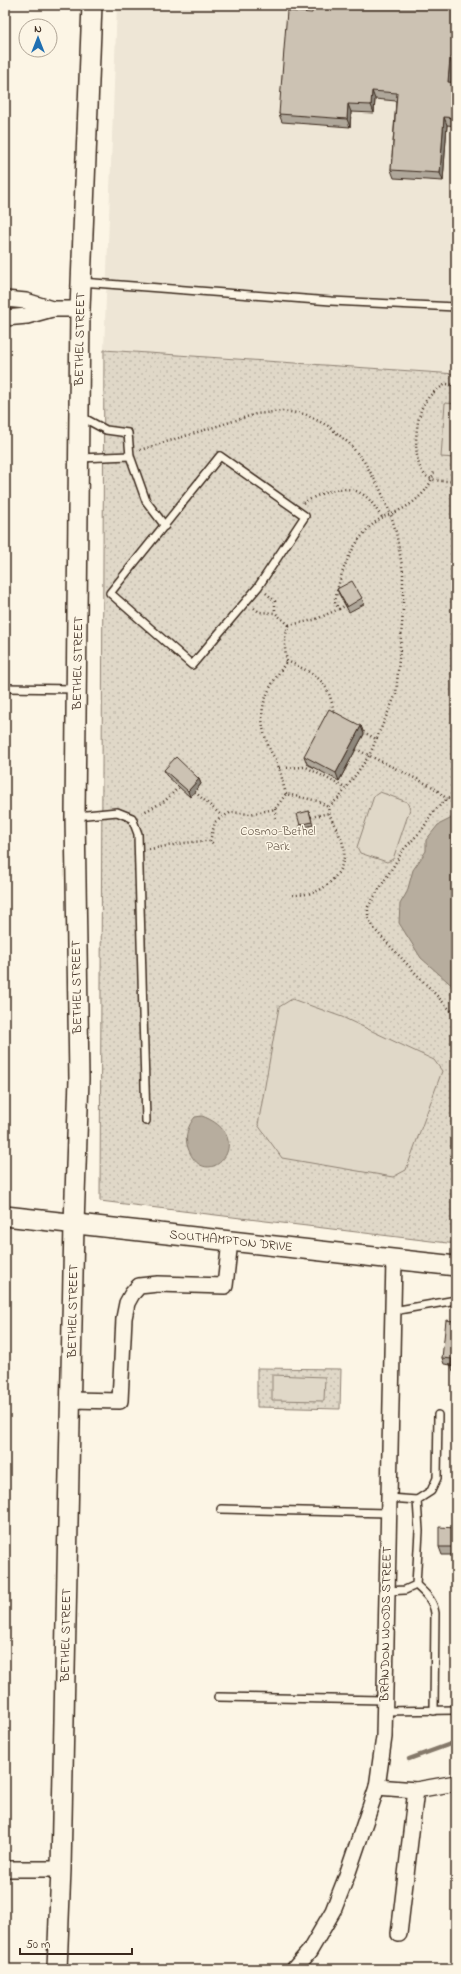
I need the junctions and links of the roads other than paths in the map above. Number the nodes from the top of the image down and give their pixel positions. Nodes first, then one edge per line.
1 (92, 5) edge
2 (81, 282) junction
3 (5, 299) edge
4 (456, 307) edge
5 (52, 309) junction
6 (80, 309) junction
7 (5, 318) edge
8 (80, 416) junction
9 (130, 454) junction
10 (79, 458) junction
11 (165, 526) junction
12 (5, 688) edge
13 (78, 689) junction
14 (75, 816) junction
15 (146, 1121) dead end
16 (5, 1216) edge
17 (74, 1224) junction
18 (230, 1241) junction
19 (394, 1259) junction
20 (456, 1266) edge
21 (456, 1300) edge
22 (393, 1311) junction
23 (71, 1400) junction
24 (438, 1415) dead end
25 (389, 1498) junction
26 (417, 1500) junction
27 (221, 1509) dead end
28 (388, 1513) junction
29 (416, 1585) junction
30 (387, 1591) junction
31 (218, 1697) dead end
32 (384, 1706) junction
33 (456, 1710) edge
34 (434, 1711) junction
35 (456, 1783) edge
36 (377, 1787) junction
37 (416, 1790) junction
38 (5, 1869) edge
39 (61, 1869) junction
40 (399, 1934) dead end
41 (57, 1969) edge
42 (294, 1969) edge

1 - 2 street, BETHEL STREET
2 - 4 lane
2 - 6 street, BETHEL STREET
3 - 5 street
5 - 6 street
5 - 7 street
6 - 8 street, BETHEL STREET
8 - 9 lane
8 - 10 street, BETHEL STREET
9 - 10 lane
9 - 11 lane
10 - 13 street, BETHEL STREET
11 - 11 lane
12 - 13 lane
13 - 14 street, BETHEL STREET
14 - 15 lane
14 - 17 street, BETHEL STREET
16 - 17 street, SOUTHAMPTON DRIVE
17 - 18 street, SOUTHAMPTON DRIVE
17 - 23 street, BETHEL STREET
18 - 19 street, SOUTHAMPTON DRIVE
18 - 23 street
19 - 20 street, SOUTHAMPTON DRIVE
19 - 22 street, BRANDON WOODS STREET
21 - 22 lane
22 - 25 street, BRANDON WOODS STREET
23 - 39 street, BETHEL STREET
24 - 26 lane
25 - 26 lane
25 - 28 street, BRANDON WOODS STREET
26 - 29 lane
27 - 28 lane
28 - 30 street, BRANDON WOODS STREET
29 - 30 lane
29 - 34 lane
30 - 32 street, BRANDON WOODS STREET
31 - 32 lane
32 - 34 lane
32 - 36 street, BRANDON WOODS STREET
33 - 34 lane
35 - 37 street
36 - 37 street
36 - 42 street, BRANDON WOODS STREET
37 - 40 street
38 - 39 street
39 - 41 street, BETHEL STREET

